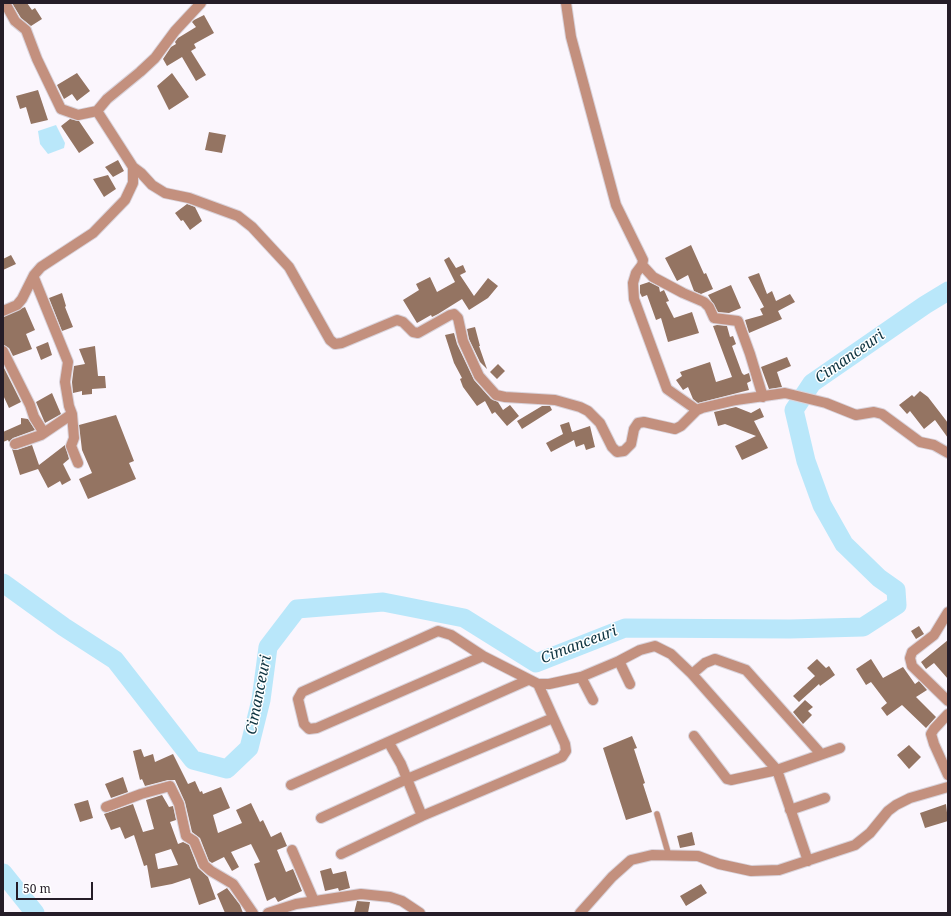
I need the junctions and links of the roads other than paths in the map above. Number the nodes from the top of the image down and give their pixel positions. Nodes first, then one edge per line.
1 (5, 3) edge
2 (201, 3) edge
3 (566, 3) edge
4 (97, 111) junction
5 (133, 167) junction
6 (642, 265) junction
7 (34, 278) junction
8 (3, 311) edge
9 (3, 351) edge
10 (763, 397) junction
11 (697, 410) junction
12 (72, 414) junction
13 (44, 433) junction
14 (15, 444) dead end
15 (948, 453) edge
16 (78, 463) dead end
17 (948, 612) edge
18 (483, 656) junction
19 (619, 661) junction
20 (692, 674) junction
21 (581, 677) junction
22 (528, 680) junction
23 (538, 684) junction
24 (630, 684) dead end
25 (593, 700) dead end
26 (948, 701) edge
27 (948, 714) edge
28 (553, 718) junction
29 (694, 736) dead end
30 (388, 743) junction
31 (840, 748) dead end
32 (821, 754) junction
33 (777, 770) junction
34 (948, 775) edge
35 (407, 779) junction
36 (291, 785) dead end
37 (948, 786) edge
38 (825, 798) dead end
39 (106, 807) dead end
40 (790, 810) junction
41 (658, 814) dead end
42 (422, 816) junction
43 (321, 818) dead end
44 (292, 850) dead end
45 (341, 854) dead end
46 (669, 856) junction
47 (808, 861) junction
48 (314, 901) junction
49 (253, 913) edge
50 (268, 913) edge
51 (420, 913) edge
52 (580, 913) edge

1 - 4 street
2 - 4 street
3 - 6 street
4 - 5 street
5 - 7 street
5 - 11 street
6 - 10 street
6 - 11 street
7 - 8 street
7 - 12 street
9 - 13 street
10 - 11 street
10 - 15 street
12 - 13 street
12 - 16 street
13 - 14 street
17 - 26 street
18 - 18 street
18 - 22 street
19 - 20 street
19 - 21 street
19 - 24 street
20 - 32 street
20 - 33 street
21 - 23 street
21 - 25 street
22 - 23 street
22 - 30 street
23 - 28 street
27 - 34 street
28 - 35 street
28 - 42 street
29 - 33 street
30 - 35 street
30 - 36 street
31 - 32 street
32 - 33 street
33 - 40 street
35 - 42 street
35 - 43 street
37 - 47 street
38 - 40 street
39 - 49 street
40 - 47 street
41 - 46 lane
42 - 45 street
44 - 48 street
46 - 47 street
46 - 52 street
48 - 50 street
48 - 51 street

